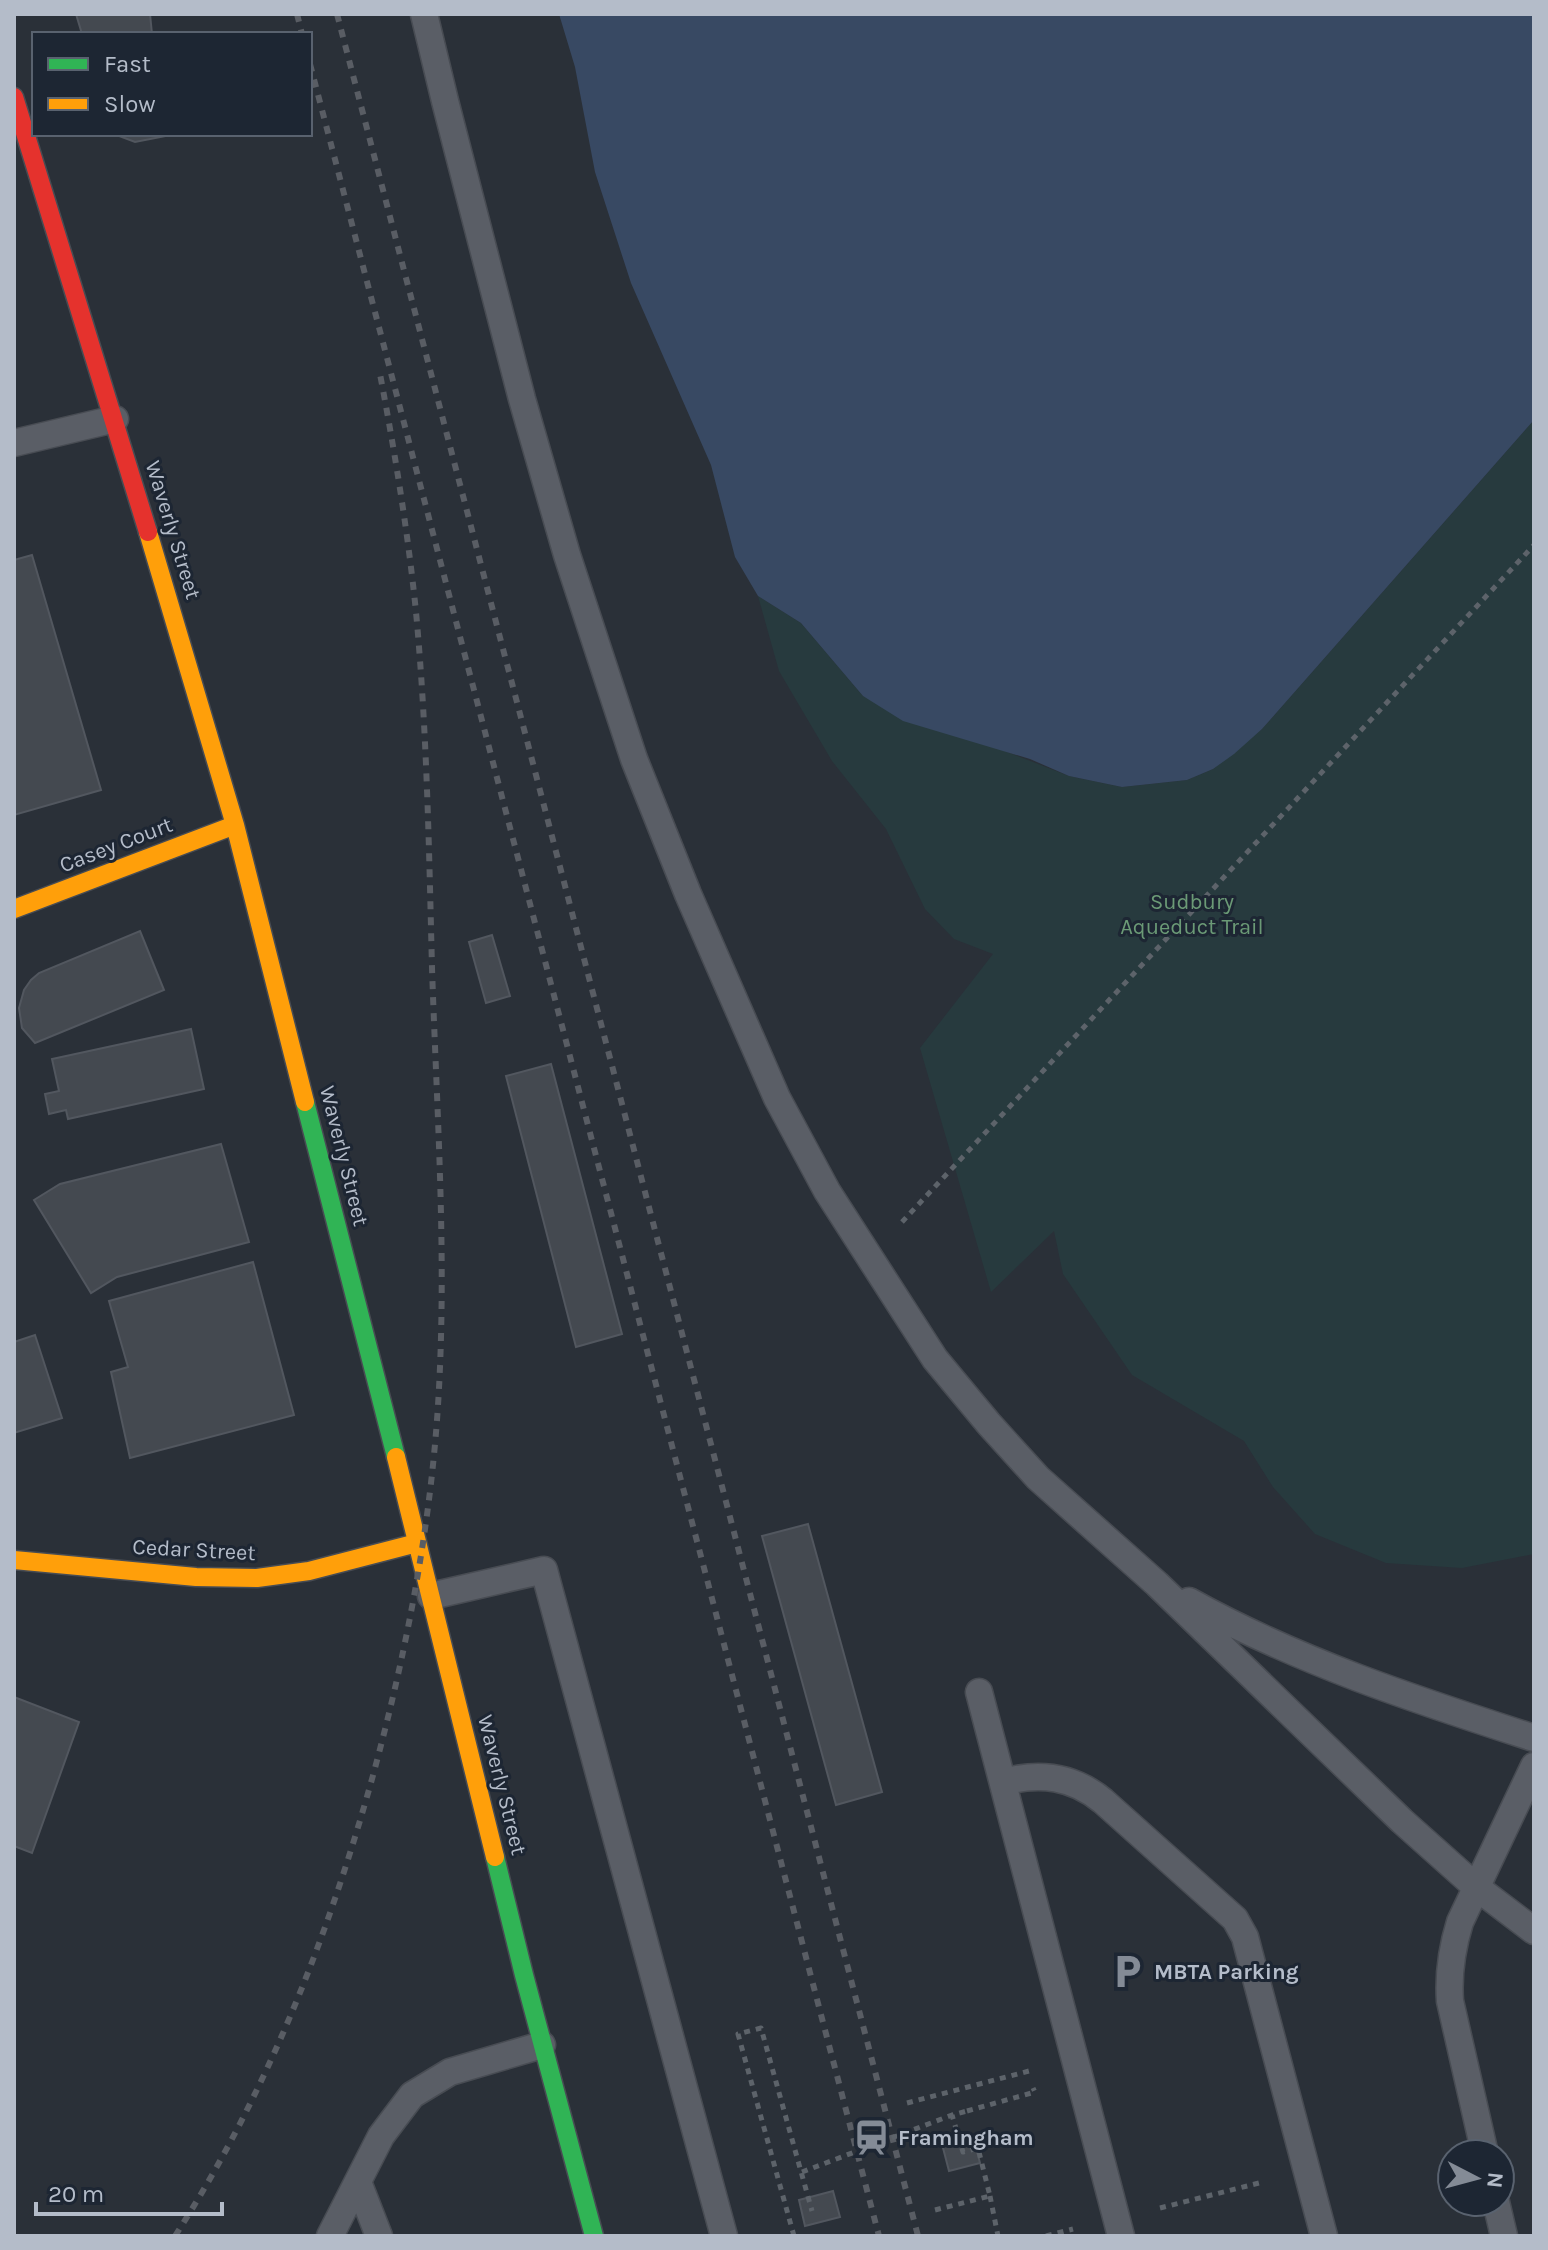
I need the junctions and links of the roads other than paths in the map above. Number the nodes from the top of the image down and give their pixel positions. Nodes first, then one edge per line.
1 (424, 14) edge
2 (14, 97) edge
3 (115, 419) junction
4 (14, 443) edge
5 (235, 825) junction
6 (14, 909) edge
7 (417, 1543) junction
8 (14, 1560) edge
9 (1157, 1584) junction
10 (431, 1596) junction
11 (979, 1692) dead end
12 (1534, 1738) edge
13 (1534, 1766) edge
14 (1003, 1782) junction
15 (1476, 1887) junction
16 (1534, 1931) edge
17 (542, 2045) junction
18 (1481, 2138) edge
19 (358, 2182) junction
20 (1119, 2227) edge
21 (330, 2236) edge
22 (379, 2236) edge
23 (594, 2236) edge
24 (724, 2236) edge
25 (1324, 2236) edge

1 - 9 lane
2 - 3 main road, Waverly Street
3 - 4 lane
3 - 5 main road, Waverly Street
5 - 6 main road, Casey Court
5 - 7 main road, Waverly Street
7 - 8 main road, Cedar Street
7 - 10 main road, Waverly Street
9 - 12 lane
9 - 15 lane
10 - 17 main road, Waverly Street
10 - 24 lane
11 - 14 lane
13 - 15 lane
14 - 20 lane
14 - 25 lane
15 - 16 lane
15 - 18 lane
17 - 19 lane
17 - 23 main road, Waverly Street
19 - 21 lane
19 - 22 lane

